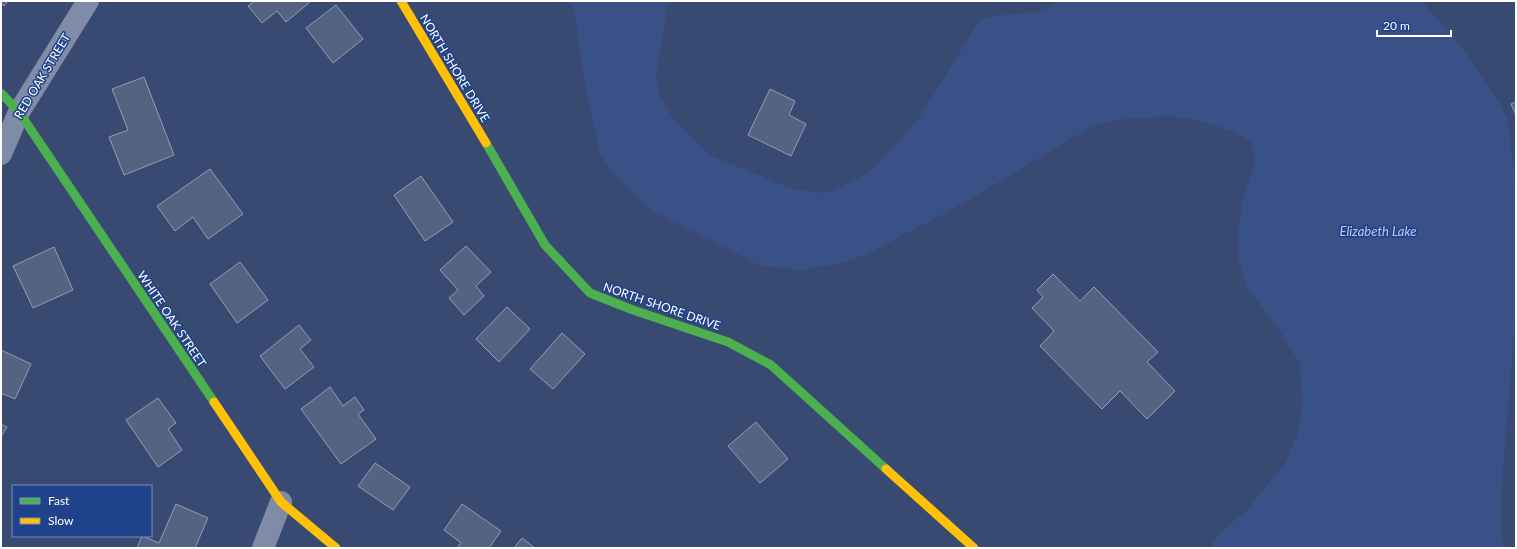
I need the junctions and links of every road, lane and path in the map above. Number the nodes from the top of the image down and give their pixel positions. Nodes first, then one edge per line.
1 (88, 1) edge
2 (401, 1) edge
3 (1, 93) edge
4 (19, 112) junction
5 (1, 154) edge
6 (281, 502) junction
7 (263, 548) edge
8 (336, 548) edge
9 (974, 548) edge

1 - 4 street, RED OAK STREET
2 - 9 street, NORTH SHORE DRIVE
3 - 4 street, WHITE OAK STREET
4 - 5 street, RED OAK STREET
4 - 6 street, WHITE OAK STREET
6 - 7 street
6 - 8 street, WHITE OAK STREET

